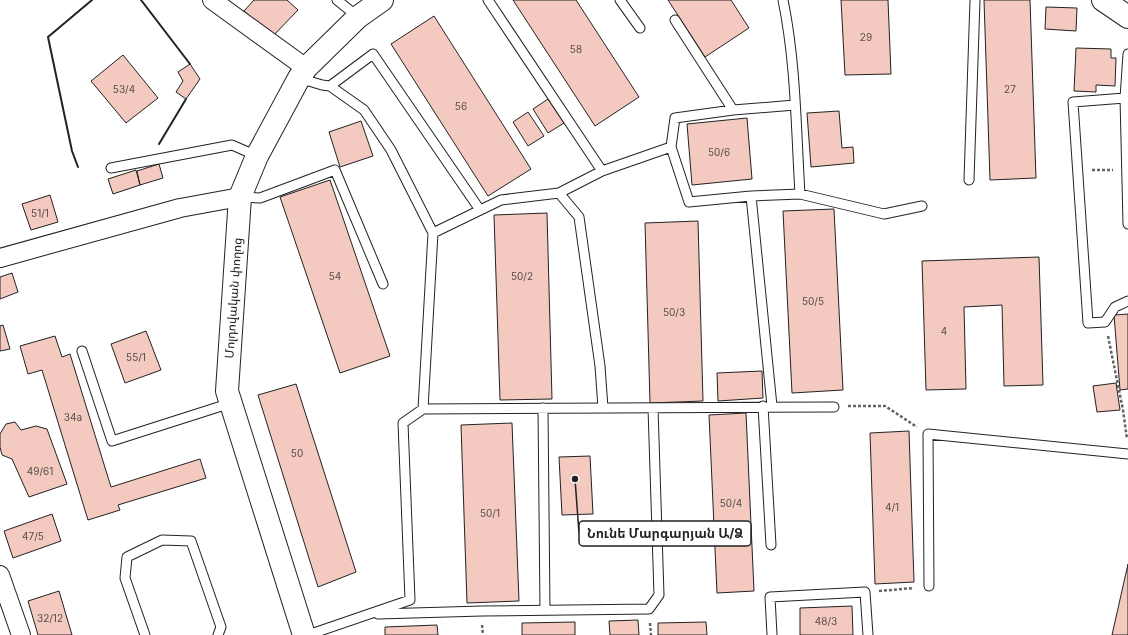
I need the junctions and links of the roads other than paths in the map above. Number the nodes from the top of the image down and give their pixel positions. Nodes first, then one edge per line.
1 (212, 0) edge
2 (337, 0) edge
3 (382, 0) edge
4 (488, 0) edge
5 (620, 0) edge
6 (783, 0) edge
7 (975, 0) edge
8 (1103, 0) edge
9 (358, 17) junction
10 (1128, 17) edge
11 (674, 20) dead end
12 (640, 28) dead end
13 (1128, 54) edge
14 (303, 73) junction
15 (330, 86) junction
16 (1124, 98) junction
17 (795, 105) junction
18 (733, 110) junction
19 (672, 147) junction
20 (257, 156) junction
21 (111, 168) dead end
22 (602, 171) junction
23 (969, 180) dead end
24 (558, 193) junction
25 (800, 194) junction
26 (751, 196) junction
27 (240, 197) junction
28 (922, 206) dead end
29 (480, 210) junction
30 (1128, 224) edge
31 (433, 233) junction
32 (0, 258) edge
33 (383, 284) dead end
34 (1128, 301) edge
35 (82, 351) dead end
36 (231, 403) junction
37 (767, 406) junction
38 (834, 407) road end
39 (543, 408) junction
40 (603, 408) junction
41 (653, 408) junction
42 (423, 409) junction
43 (1128, 454) edge
44 (771, 545) dead end
45 (0, 575) edge
46 (929, 586) road end
47 (545, 610) junction
48 (368, 614) junction
49 (21, 635) edge
50 (145, 635) edge
51 (218, 635) edge
52 (304, 635) edge
53 (308, 635) edge
54 (772, 635) edge
55 (868, 635) edge

1 - 14 street
2 - 9 lane
3 - 9 street, Մոլդովական փողոց
4 - 22 lane
5 - 12 lane
6 - 17 lane
7 - 23 lane
8 - 10 street
9 - 14 street, Մոլդովական փողոց
11 - 18 lane
13 - 16 lane
14 - 15 lane
14 - 20 street, Մոլդովական փողոց
15 - 29 lane
15 - 31 lane
16 - 30 lane
16 - 34 lane
17 - 18 lane
17 - 25 lane
18 - 19 lane
19 - 22 lane
19 - 26 lane
20 - 21 lane
20 - 27 street, Մոլդովական փողոց
22 - 24 lane
24 - 29 lane
24 - 40 lane
25 - 26 lane
25 - 28 lane
26 - 37 lane
27 - 32 street
27 - 33 lane
27 - 36 street, Մոլդովական փողոց
29 - 31 lane
31 - 42 lane
35 - 36 lane
36 - 52 street, Մոլդովական փողոց
37 - 38 lane
37 - 41 lane
37 - 44 lane
39 - 40 lane
39 - 42 lane
39 - 47 lane
40 - 41 lane
41 - 47 lane
42 - 48 lane
43 - 46 lane
45 - 49 street
47 - 48 lane
48 - 53 lane
50 - 51 lane
54 - 55 lane

